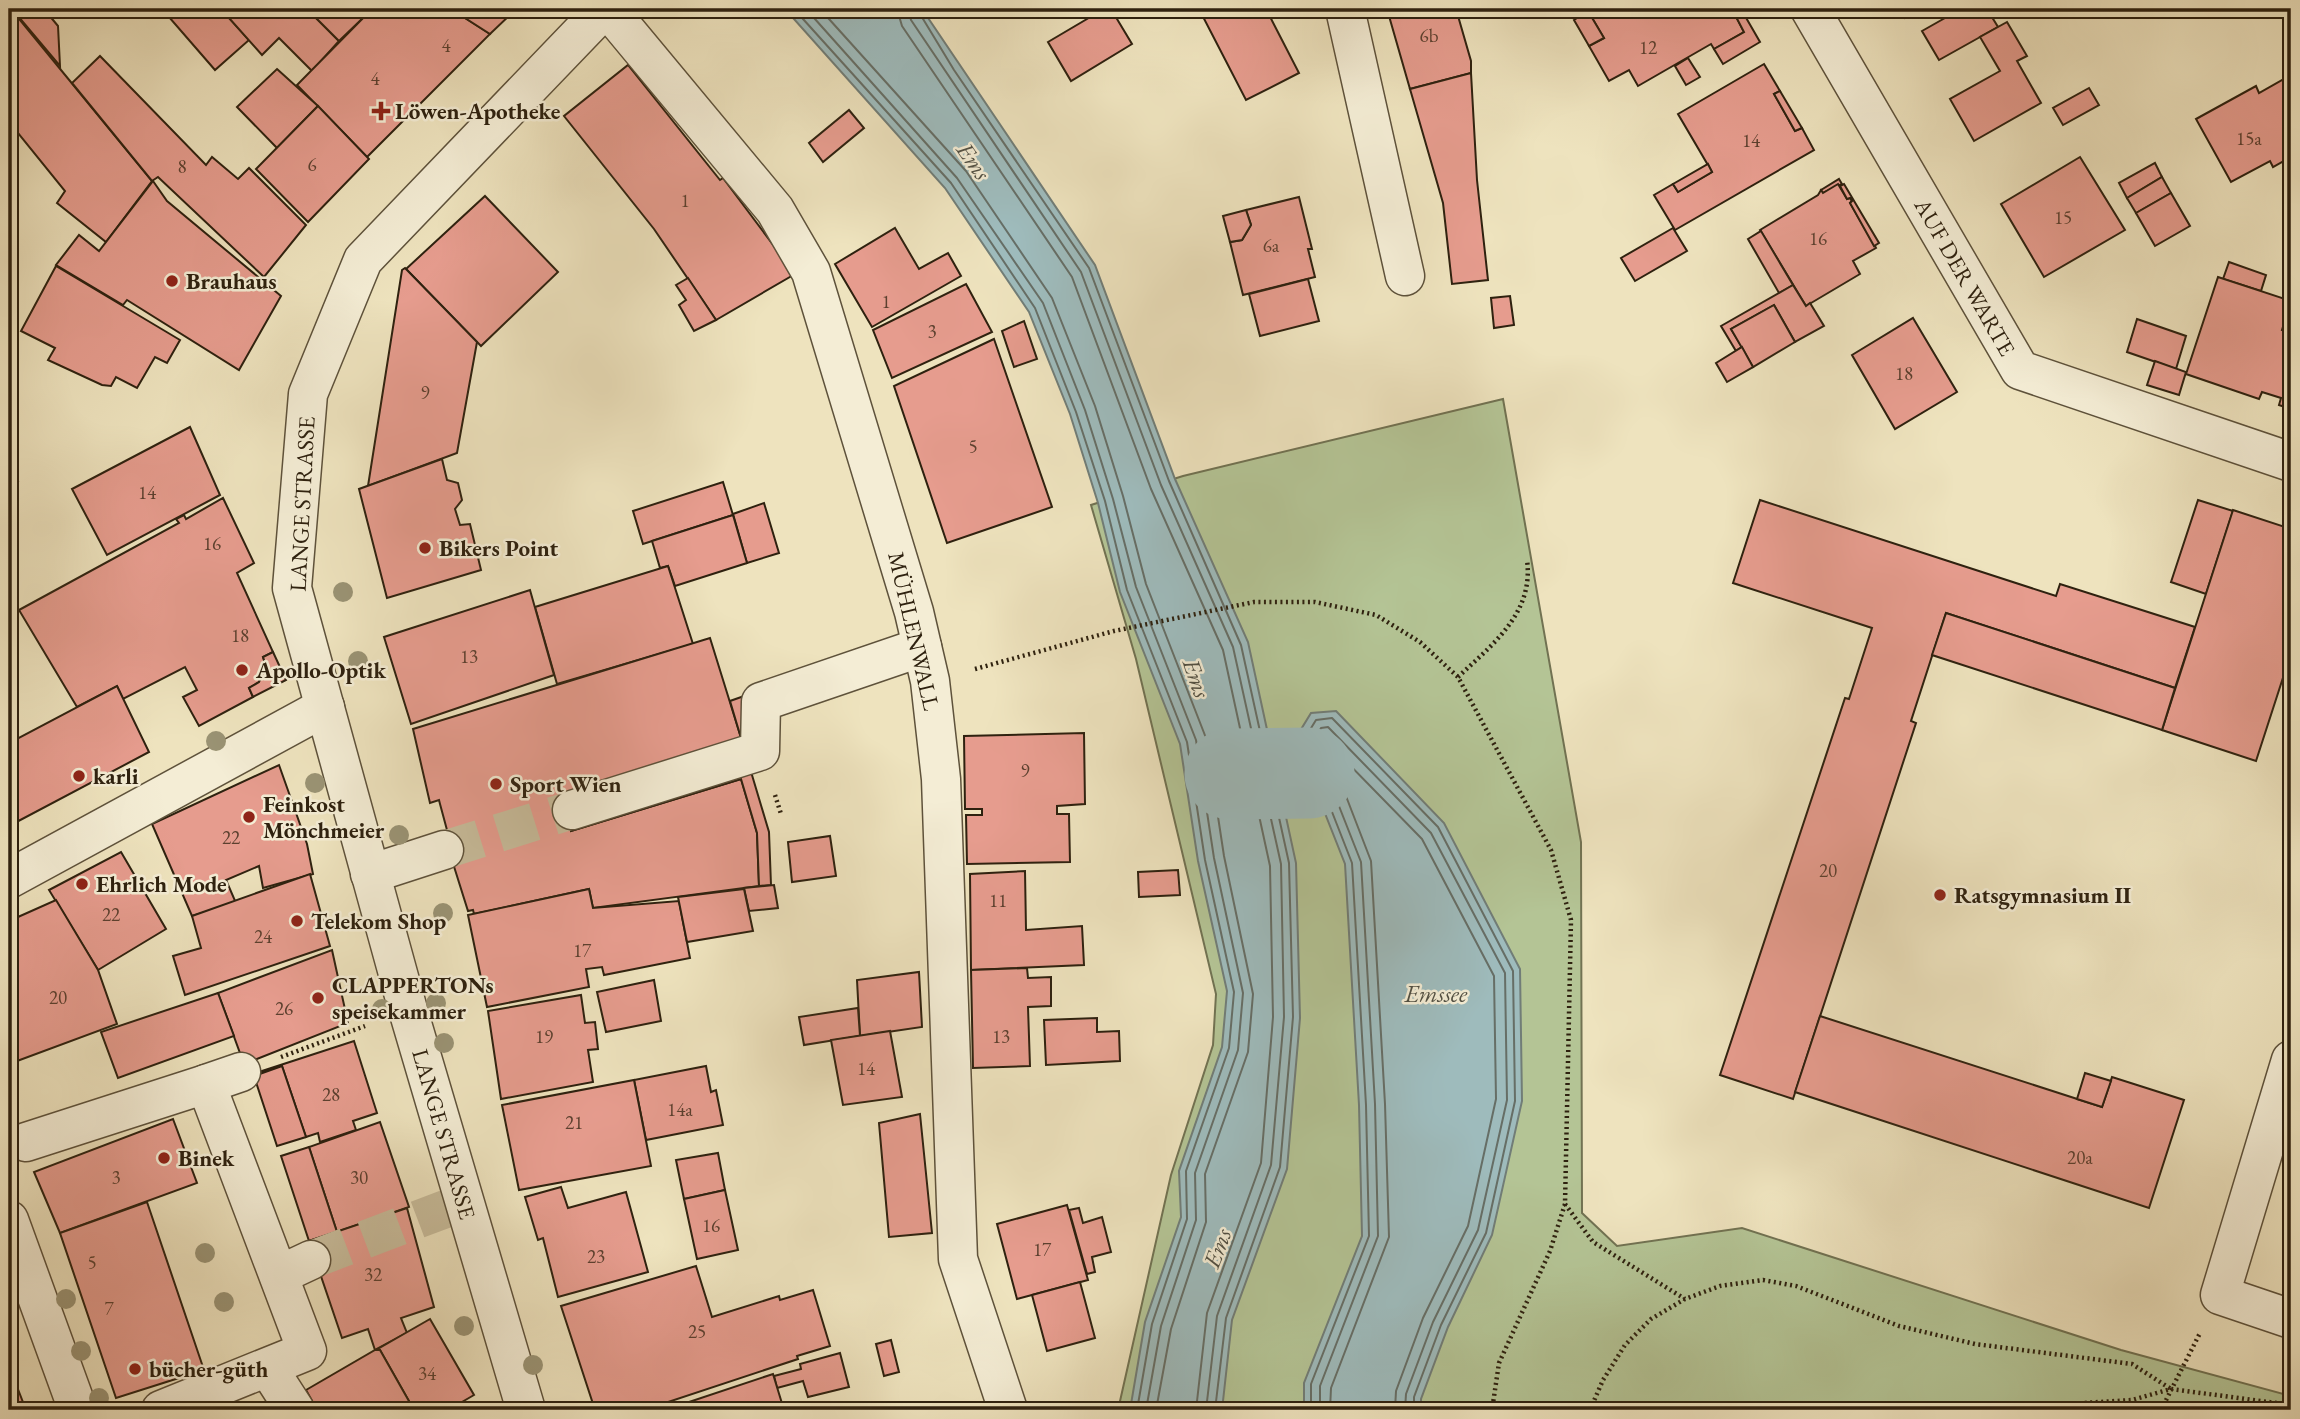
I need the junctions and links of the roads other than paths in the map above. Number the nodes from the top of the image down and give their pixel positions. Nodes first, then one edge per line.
1 (606, 9) edge
2 (1345, 9) edge
3 (1810, 9) edge
4 (1405, 276) dead end
5 (2291, 461) edge
6 (926, 664) junction
7 (325, 707) junction
8 (572, 810) tunnel mouth
9 (444, 850) tunnel mouth
10 (370, 874) junction
11 (9, 879) edge
12 (2291, 1060) edge
13 (26, 1142) dead end
14 (9, 1220) edge
15 (2291, 1319) edge
16 (268, 1368) junction
17 (78, 1410) edge
18 (161, 1410) edge
19 (295, 1410) edge
20 (526, 1410) edge
21 (1008, 1410) edge

1 - 6 street, MÜHLENWALL
1 - 7 street, LANGE STRASSE
2 - 4 street
3 - 5 street, AUF DER WARTE
6 - 8 street
6 - 21 street, MÜHLENWALL
7 - 10 street, LANGE STRASSE
7 - 11 street
9 - 10 street
10 - 20 street, LANGE STRASSE
12 - 15 street
13 - 16 street
14 - 17 street
16 - 18 street
16 - 19 street

